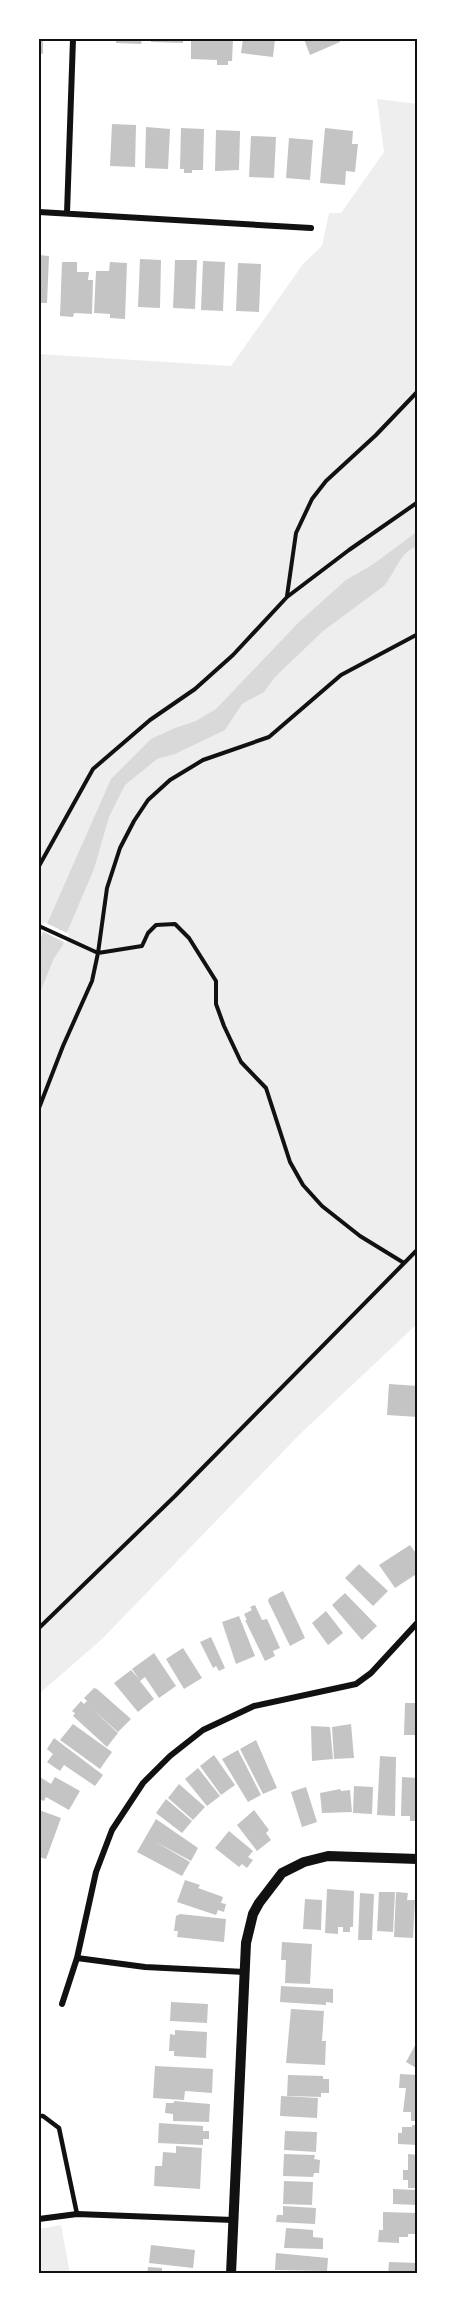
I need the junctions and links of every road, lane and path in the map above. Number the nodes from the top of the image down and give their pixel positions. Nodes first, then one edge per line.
1 (73, 39) edge
2 (39, 212) edge
3 (67, 213) junction
4 (311, 228) dead end
5 (418, 391) edge
6 (418, 502) edge
7 (287, 597) junction
8 (418, 634) edge
9 (39, 866) edge
10 (39, 926) edge
11 (98, 953) junction
12 (39, 1108) edge
13 (418, 1249) edge
14 (404, 1263) junction
15 (418, 1622) edge
16 (39, 1628) edge
17 (418, 1858) edge
18 (77, 1958) junction
19 (245, 1972) junction
20 (62, 2004) dead end
21 (39, 2116) edge
22 (77, 2214) junction
23 (39, 2219) edge
24 (234, 2220) junction
25 (231, 2274) edge

1 - 3 street
2 - 3 street
3 - 4 street
5 - 7 path
6 - 7 path
7 - 9 path
8 - 11 path
10 - 11 path
11 - 12 path
11 - 14 path
13 - 14 path
14 - 16 path
15 - 18 street
17 - 19 street
18 - 19 street
18 - 20 street
19 - 24 street
21 - 22 lane
22 - 23 street
22 - 24 street
24 - 25 street

